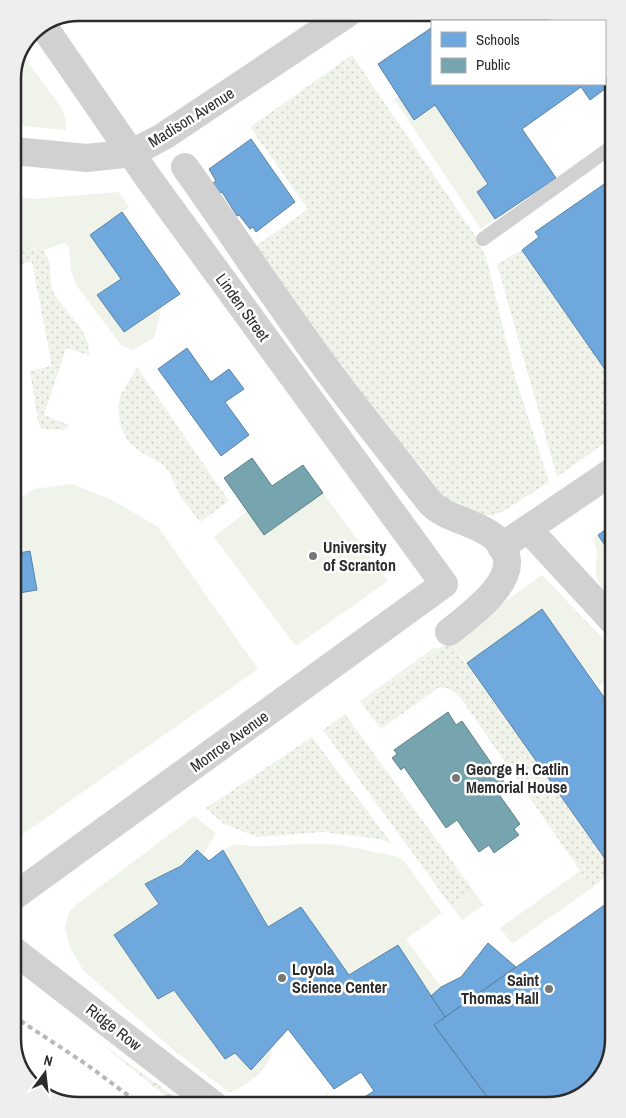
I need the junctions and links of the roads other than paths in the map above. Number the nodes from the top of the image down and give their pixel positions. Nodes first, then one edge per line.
1 (336, 21) edge
2 (47, 31) edge
3 (21, 152) edge
4 (132, 153) junction
5 (605, 153) edge
6 (185, 167) dead end
7 (483, 239) dead end
8 (605, 477) edge
9 (528, 529) junction
10 (501, 547) junction
11 (444, 584) joint
12 (605, 611) edge
13 (449, 632) dead end
14 (21, 890) edge
15 (21, 957) edge
16 (204, 1097) edge

1 - 4 street, Madison Avenue
2 - 4 street, Linden Street
3 - 4 street, Madison Avenue
4 - 11 street, Linden Street
5 - 7 lane
6 - 10 street
8 - 9 street
9 - 10 street
9 - 12 street
10 - 13 street
11 - 14 street, Monroe Avenue
15 - 16 street, Ridge Row

